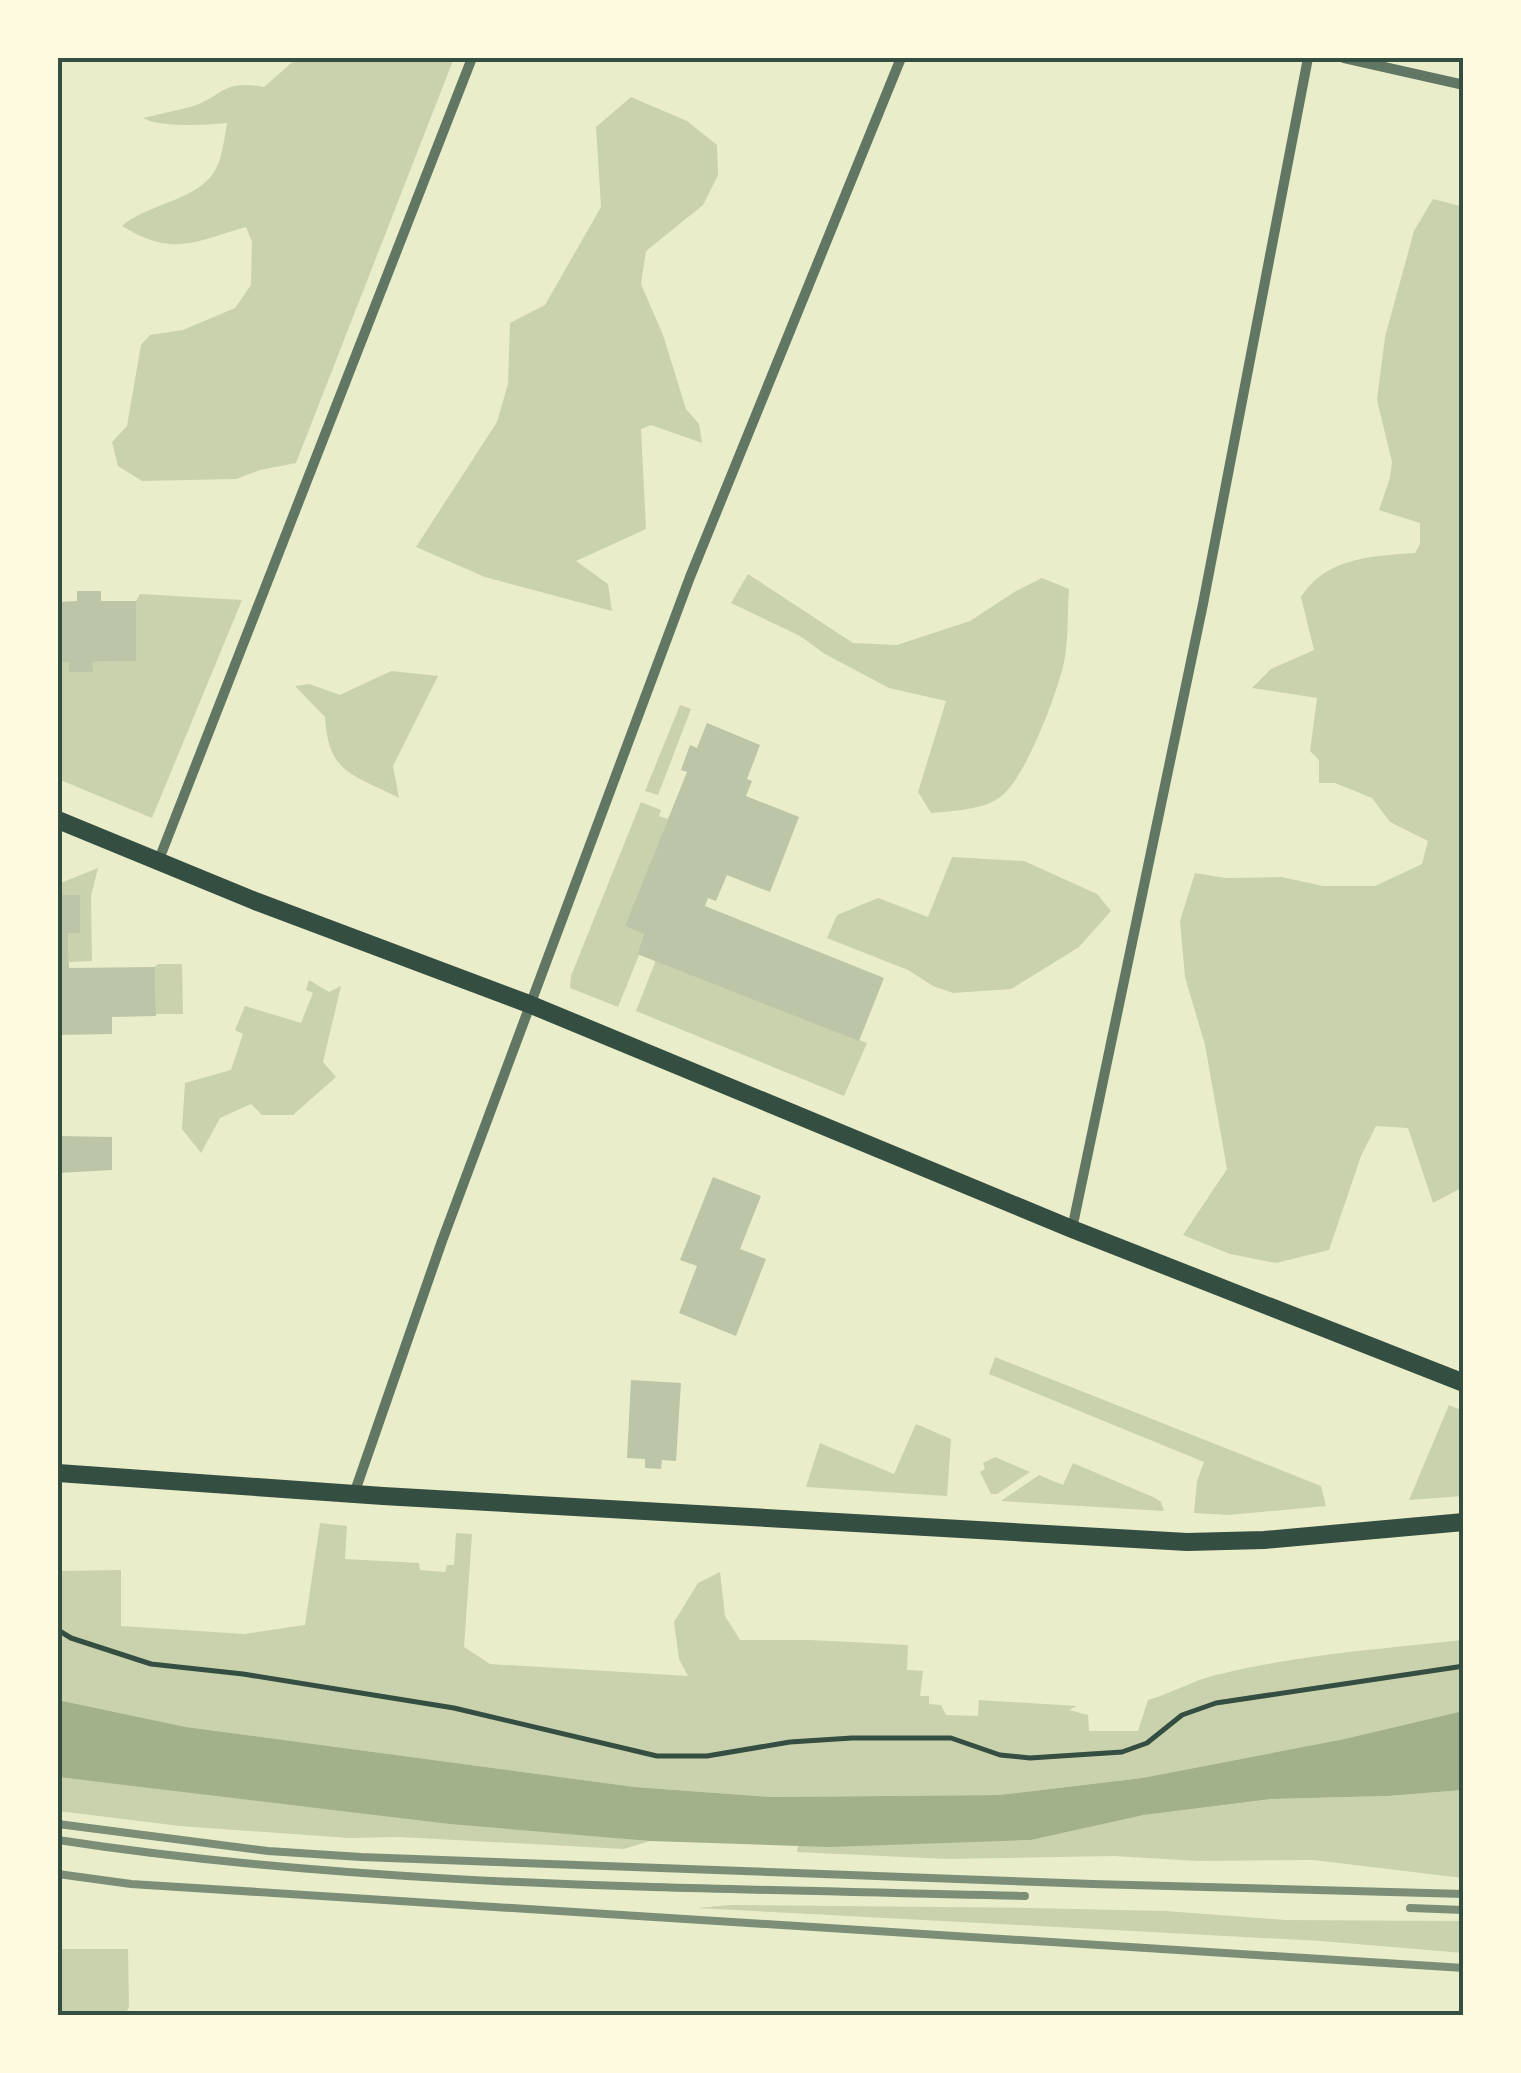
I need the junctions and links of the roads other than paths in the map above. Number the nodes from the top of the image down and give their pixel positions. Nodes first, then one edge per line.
1 (472, 58) edge
2 (902, 58) edge
3 (1308, 58) edge
4 (1344, 58) edge
5 (1464, 85) edge
6 (58, 820) edge
7 (158, 862) junction
8 (529, 1004) junction
9 (1072, 1230) junction
10 (1464, 1383) edge
11 (58, 1472) edge
12 (354, 1494) junction
13 (1464, 1522) edge

1 - 7 street
2 - 8 street
3 - 9 street
4 - 5 street
6 - 7 main road
7 - 8 main road
8 - 9 main road
8 - 12 street
9 - 10 main road
11 - 12 main road
12 - 13 main road

